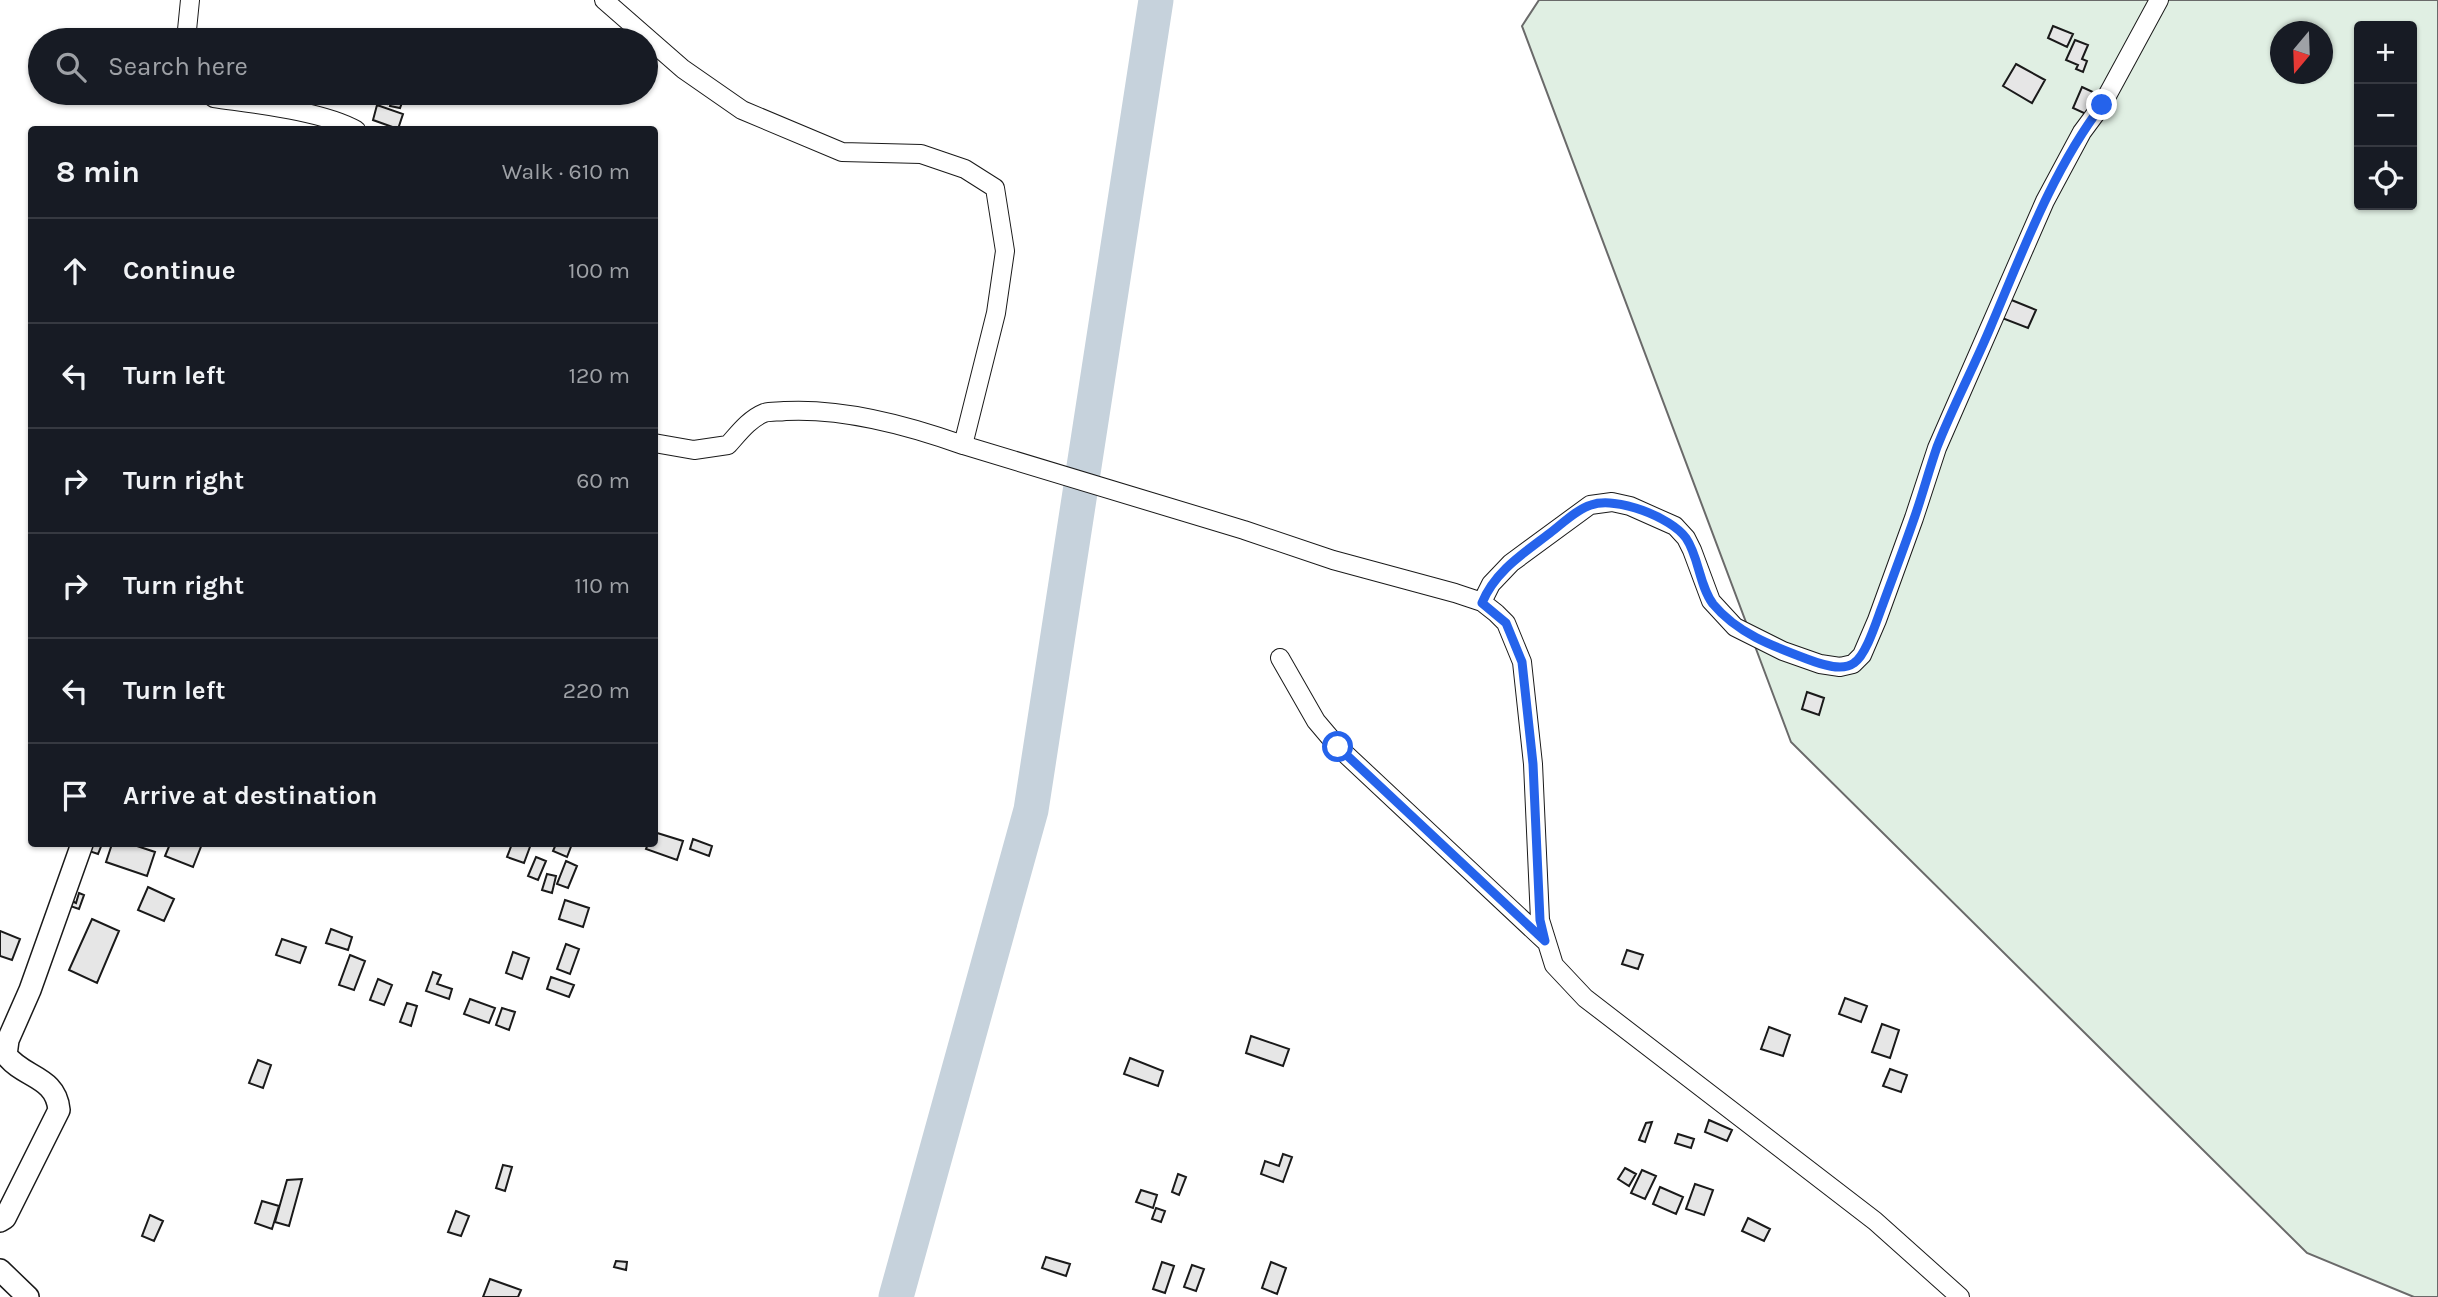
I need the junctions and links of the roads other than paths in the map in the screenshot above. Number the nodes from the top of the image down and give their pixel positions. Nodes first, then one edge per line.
1 (190, 0) edge
2 (604, 0) edge
3 (2160, 0) edge
4 (187, 28) edge
5 (636, 28) edge
6 (658, 47) edge
7 (255, 105) edge
8 (350, 126) edge
9 (658, 444) edge
10 (965, 445) junction
11 (1482, 603) junction
12 (1280, 658) dead end
13 (81, 847) edge
14 (1545, 941) junction
15 (0, 1221) edge
16 (0, 1270) edge
17 (29, 1297) edge
18 (1959, 1297) edge

1 - 4 street
2 - 5 street
3 - 11 street
6 - 10 street
7 - 8 street
9 - 10 street
10 - 11 street
11 - 14 street
12 - 14 street
13 - 15 street
14 - 18 street
16 - 17 street

